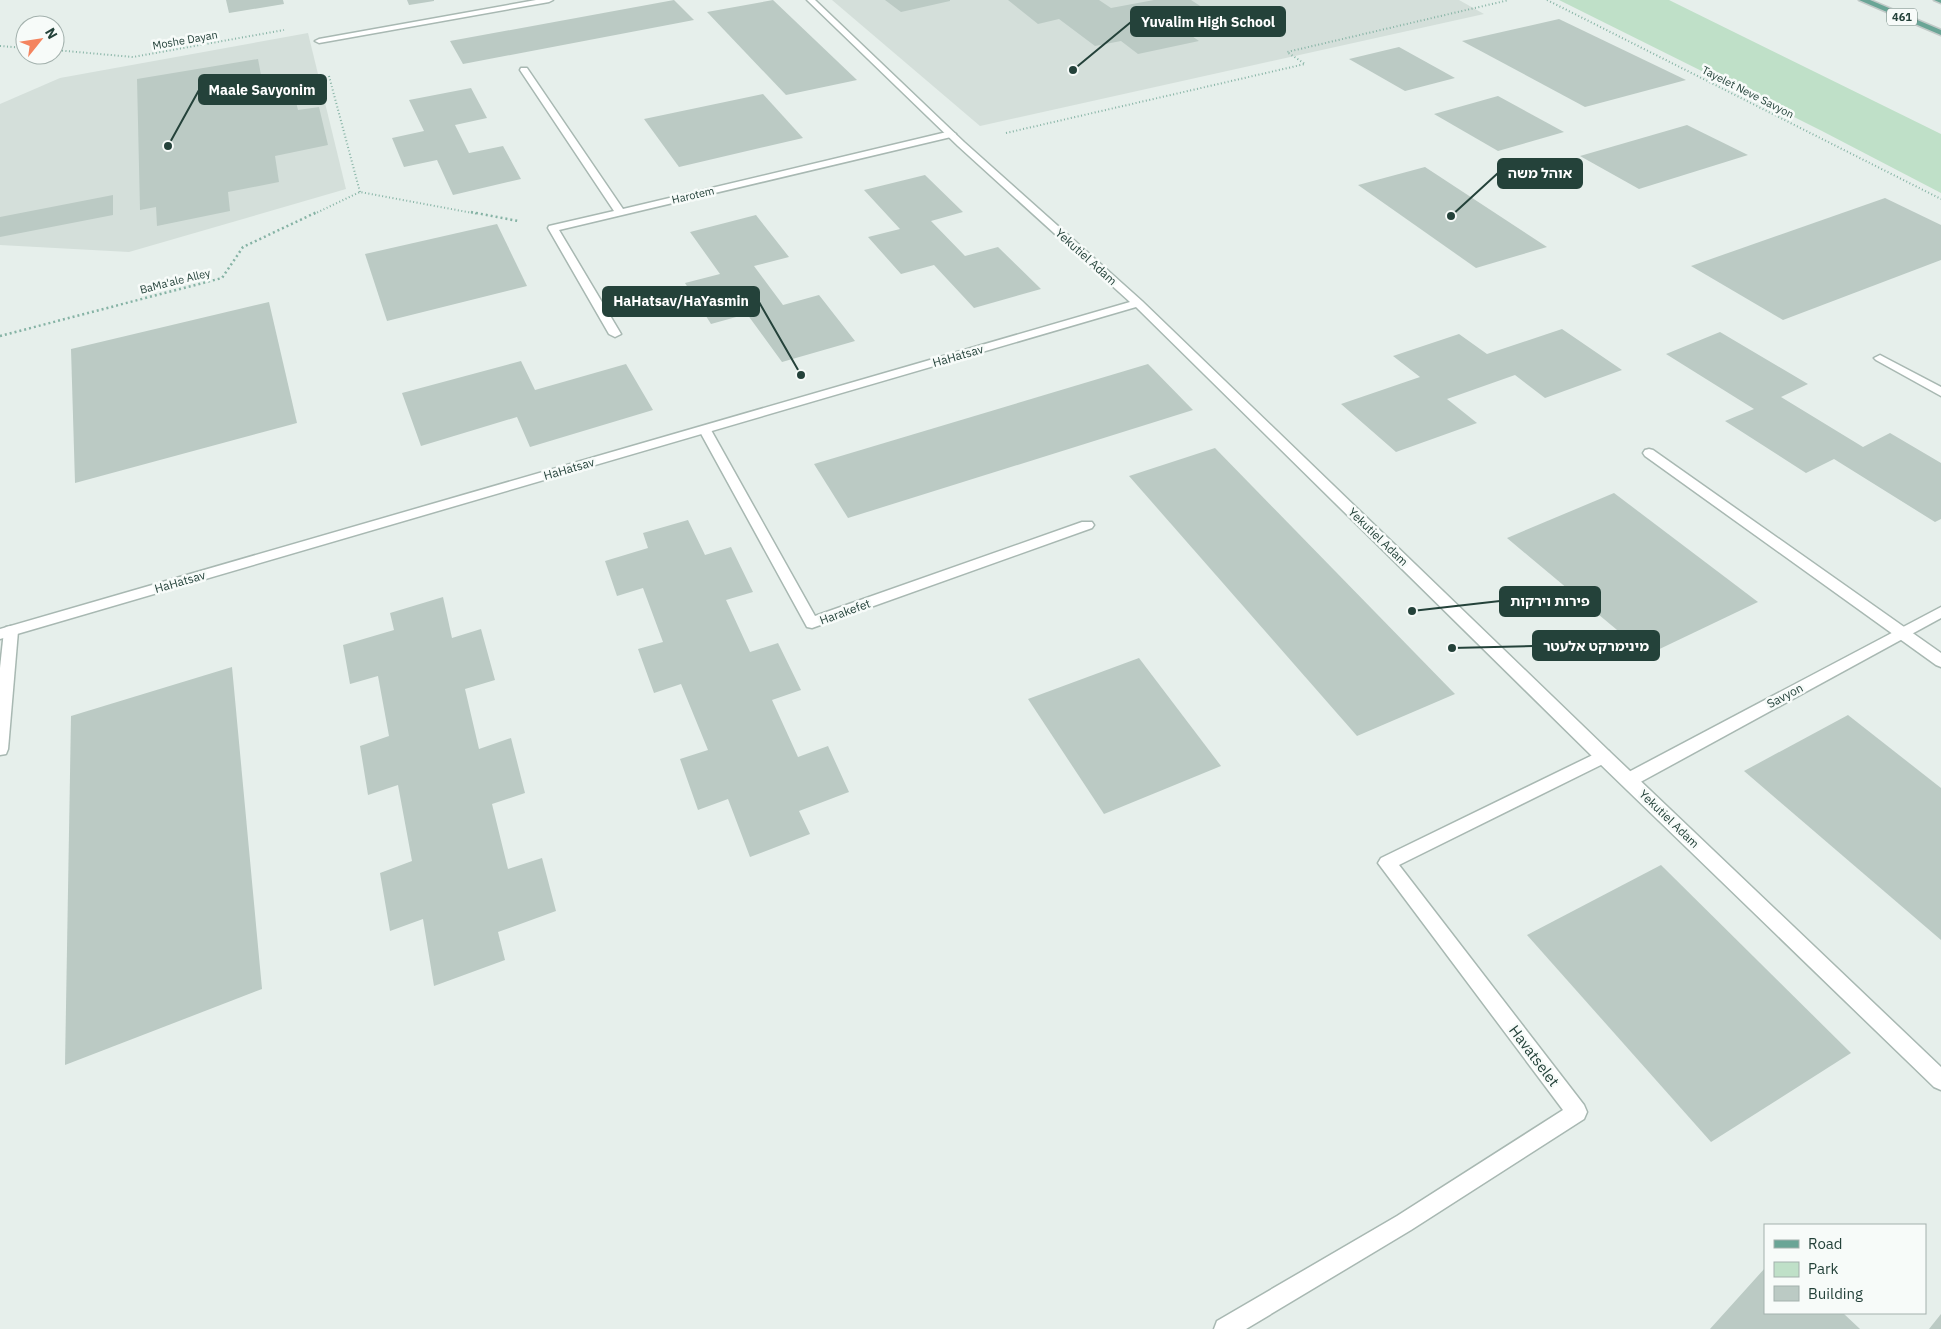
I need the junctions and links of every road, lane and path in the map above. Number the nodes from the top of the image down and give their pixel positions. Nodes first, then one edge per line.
1 (549, 0) edge
2 (811, 0) edge
3 (1509, 0) edge
4 (1547, 0) edge
5 (1863, 0) edge
6 (1941, 33) edge
7 (319, 41) junction
8 (0, 46) edge
9 (15, 47) edge
10 (65, 51) edge
11 (524, 70) dead end
12 (951, 134) junction
13 (961, 144) junction
14 (360, 192) junction
15 (1941, 199) edge
16 (620, 212) junction
17 (553, 228) junction
18 (1138, 303) junction
19 (615, 334) dead end
20 (0, 336) edge
21 (1880, 358) dead end
22 (1941, 392) edge
23 (705, 430) junction
24 (1649, 453) dead end
25 (1087, 525) dead end
26 (1941, 612) edge
27 (5, 632) edge
28 (1902, 633) junction
29 (1941, 661) edge
30 (0, 749) edge
31 (1603, 756) junction
32 (1628, 780) junction
33 (1941, 1080) edge
34 (1226, 1329) edge

1 - 7 street
2 - 12 street, Yekutiel Adam
3 - 13 path
4 - 15 path, Tayelet Neve Savyon
5 - 6 main road, 461
7 - 10 path, Moshe Dayan
7 - 14 path
8 - 9 path
11 - 16 street
12 - 13 street, Yekutiel Adam
12 - 16 street, Harotem
13 - 18 street, Yekutiel Adam
14 - 17 path
14 - 20 path, BaMa'ale Alley
16 - 17 street, Harotem
17 - 19 street
18 - 23 street, HaHatsav
18 - 31 street, Yekutiel Adam
21 - 22 street
23 - 25 street, Harakefet
23 - 27 street, HaHatsav
24 - 28 street
26 - 28 street, Savyon
27 - 30 street
28 - 29 street
28 - 32 street, Savyon
31 - 32 street, Yekutiel Adam
31 - 34 street, Havatselet
32 - 33 street, Yekutiel Adam

